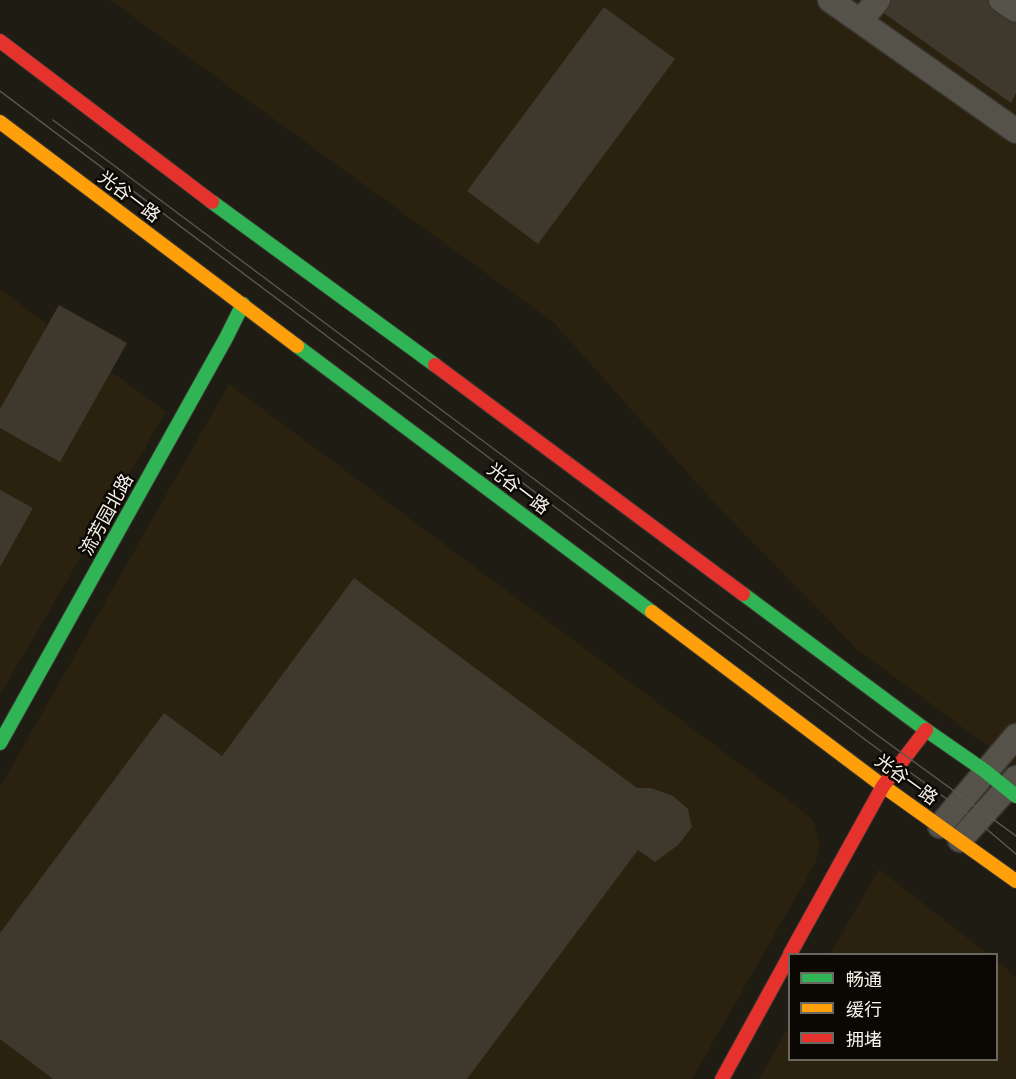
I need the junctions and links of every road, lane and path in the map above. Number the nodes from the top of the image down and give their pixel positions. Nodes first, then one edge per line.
1 (830, 0) edge
2 (878, 0) edge
3 (1001, 0) edge
4 (1016, 10) edge
5 (860, 21) junction
6 (0, 41) edge
7 (0, 122) edge
8 (1016, 131) edge
9 (243, 304) junction
10 (926, 730) junction
11 (1016, 736) edge
12 (0, 743) edge
13 (985, 771) junction
14 (882, 786) junction
15 (1013, 787) edge
16 (940, 826) junction
17 (960, 840) junction
18 (1016, 881) edge
19 (791, 953) edge
20 (788, 959) edge
21 (722, 1079) edge

1 - 5 street
2 - 5 street
3 - 4 street
5 - 8 street
6 - 10 main road
7 - 9 main road, 光谷一路
9 - 12 main road, 流芳园北路
9 - 14 main road, 光谷一路
10 - 13 main road
10 - 14 main road
11 - 13 street
13 - 15 main road
13 - 16 street
14 - 16 main road, 光谷一路
14 - 19 main road
15 - 17 street
16 - 17 main road, 光谷一路
17 - 18 main road, 光谷一路
20 - 21 main road

